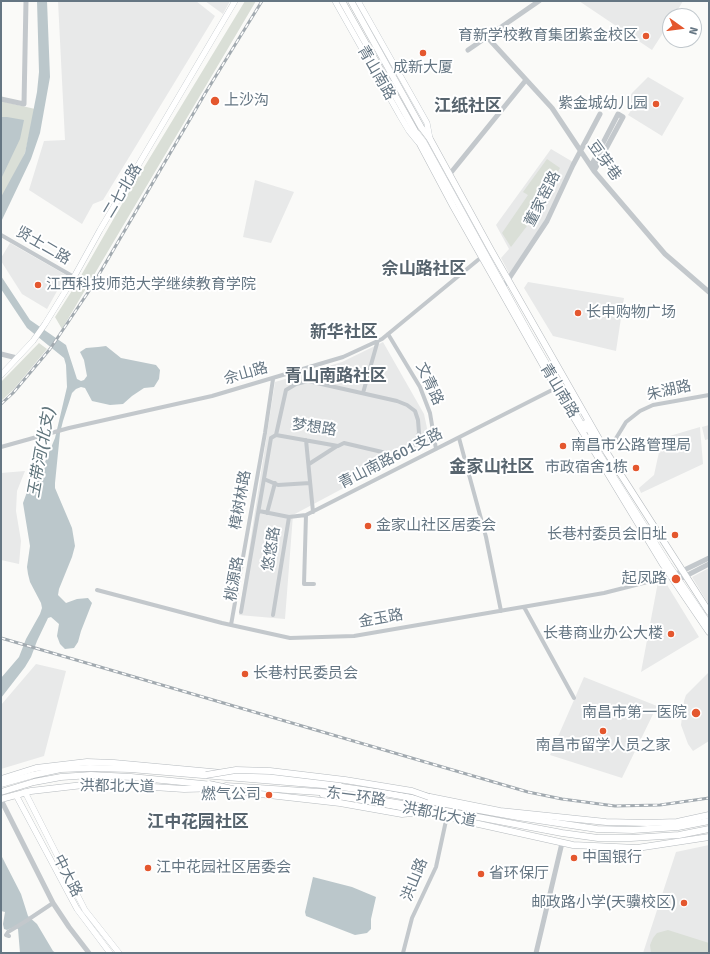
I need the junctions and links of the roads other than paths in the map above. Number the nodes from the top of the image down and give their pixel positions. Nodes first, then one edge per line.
1 (26, 1) edge
2 (235, 1) edge
3 (335, 1) edge
4 (342, 1) edge
5 (351, 1) edge
6 (358, 1) edge
7 (539, 1) edge
8 (487, 37) junction
9 (468, 50) dead end
10 (526, 80) junction
11 (1, 99) edge
12 (600, 114) dead end
13 (421, 127) junction
14 (415, 131) junction
15 (430, 139) junction
16 (420, 144) junction
17 (581, 151) junction
18 (590, 166) junction
19 (594, 171) junction
20 (449, 175) junction
21 (1, 235) edge
22 (486, 254) junction
23 (74, 277) junction
24 (504, 286) junction
25 (709, 292) edge
26 (388, 334) junction
27 (378, 340) junction
28 (1, 355) edge
29 (17, 358) junction
30 (1, 375) edge
31 (273, 379) junction
32 (556, 388) junction
33 (364, 393) junction
34 (709, 395) edge
35 (265, 433) junction
36 (276, 435) junction
37 (459, 438) junction
38 (306, 440) junction
39 (338, 446) junction
40 (1, 447) edge
41 (436, 449) junction
42 (607, 453) junction
43 (309, 464) junction
44 (264, 479) junction
45 (275, 483) junction
46 (310, 483) junction
47 (259, 511) junction
48 (313, 512) junction
49 (268, 513) junction
50 (306, 515) junction
51 (289, 517) junction
52 (709, 558) edge
53 (709, 564) edge
54 (678, 576) junction
55 (314, 584) dead end
56 (97, 590) dead end
57 (524, 607) junction
58 (501, 611) junction
59 (241, 612) dead end
60 (709, 612) edge
61 (273, 615) dead end
62 (709, 623) edge
63 (231, 625) junction
64 (709, 632) edge
65 (574, 698) dead end
66 (206, 775) junction
67 (1, 779) edge
68 (1, 784) edge
69 (209, 784) junction
70 (1, 792) edge
71 (25, 792) junction
72 (16, 795) junction
73 (429, 797) junction
74 (1, 800) edge
75 (423, 812) junction
76 (709, 815) edge
77 (446, 816) junction
78 (709, 820) edge
79 (709, 829) edge
80 (709, 836) edge
81 (562, 843) junction
82 (53, 903) junction
83 (9, 934) dead end
84 (90, 953) edge
85 (110, 953) edge
86 (119, 953) edge
87 (403, 953) edge
88 (536, 953) edge

1 - 11 street
2 - 23 main road, 二七北路
3 - 16 main road, 青山南路
4 - 14 main road, 青山南路
5 - 13 main road, 青山南路
6 - 15 main road, 青山南路
7 - 8 street
8 - 9 street
8 - 10 street, 豆芽巷
10 - 17 street, 豆芽巷
10 - 20 street
12 - 17 street, 董家窑路
13 - 15 main road, 青山南路
13 - 22 main road
14 - 16 main road, 青山南路
14 - 22 main road
15 - 20 main road, 青山南路
16 - 22 main road, 青山南路
17 - 18 street, 豆芽巷
17 - 24 street, 董家窑路
18 - 19 street, 豆芽巷
18 - 19 street
19 - 25 street, 豆芽巷
20 - 22 main road, 青山南路
21 - 23 street, 贤士二路
22 - 24 main road, 青山南路
22 - 24 main road, 青山南路
22 - 26 street, 佘山路
23 - 29 main road, 二七北路
24 - 32 main road, 青山南路
24 - 42 main road, 青山南路
24 - 54 main road
26 - 27 street, 佘山路
26 - 41 street, 文青路
27 - 31 street, 佘山路
27 - 33 street
28 - 29 street
29 - 30 main road, 二七北路
31 - 35 street, 樟树林路
31 - 40 street, 佘山路
32 - 37 street, 青山南路601支路
32 - 54 main road, 青山南路
33 - 36 street, 梦想路
33 - 39 street, 梦想路
34 - 42 street, 朱湖路
35 - 36 street
35 - 63 street, 樟树林路
36 - 38 street, 梦想路
36 - 44 street, 桃源路
37 - 41 street, 青山南路601支路
37 - 58 street
38 - 39 street, 梦想路
38 - 43 street
39 - 43 street
41 - 48 street, 青山南路601支路
42 - 54 main road, 青山南路
43 - 46 street
44 - 45 street
44 - 47 street, 桃源路
45 - 46 street
45 - 49 street
46 - 48 street
47 - 49 street, 悠悠路
47 - 59 street, 桃源路
48 - 50 street, 青山南路601支路
49 - 51 street, 悠悠路
50 - 51 street, 青山南路601支路
50 - 55 street
51 - 61 street, 悠悠路
52 - 54 street
53 - 54 street
54 - 57 street, 金玉路
54 - 60 main road, 青山南路
54 - 62 main road
54 - 64 main road, 青山南路
56 - 63 street, 金玉路
57 - 58 street, 金玉路
57 - 65 street
58 - 63 street, 金玉路
66 - 68 main road, 东一环路
66 - 73 main road, bridge
66 - 78 main road, 东一环路, bridge
67 - 73 main road, 洪都北大道
69 - 70 main road, 东一环路
69 - 75 main road, bridge
69 - 79 main road, 东一环路, bridge
71 - 72 main road, 洪都北大道
71 - 75 main road, 洪都北大道
71 - 86 main road, 中大路
72 - 74 main road, 洪都北大道
72 - 85 main road, 中大路
73 - 76 main road, 洪都北大道
74 - 82 street
75 - 77 main road, 洪都北大道
77 - 81 main road, 洪都北大道
77 - 87 street, 洪山路
80 - 81 main road, 洪都北大道
81 - 88 street
82 - 83 street
82 - 84 street

